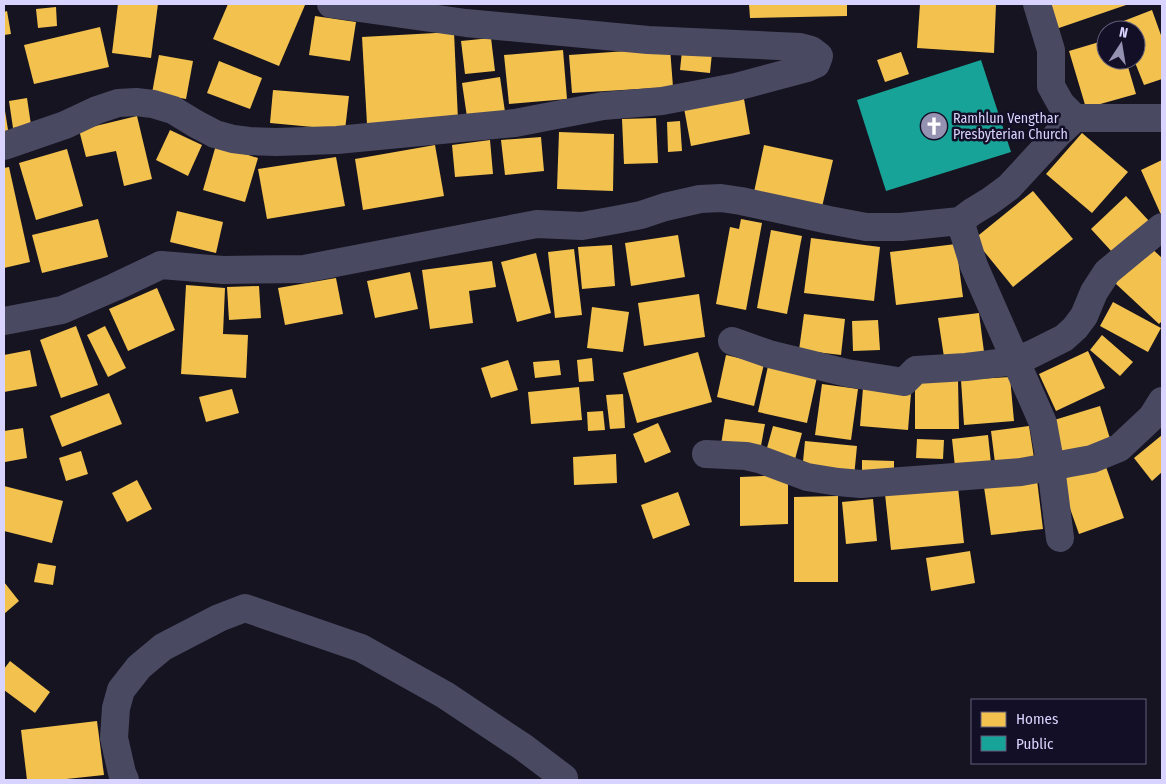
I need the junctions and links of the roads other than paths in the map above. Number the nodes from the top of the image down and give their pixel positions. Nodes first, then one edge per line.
1 (331, 4) edge
2 (1037, 4) edge
3 (1075, 118) junction
4 (1162, 118) edge
5 (4, 146) edge
6 (960, 221) junction
7 (1162, 227) edge
8 (4, 321) edge
9 (732, 341) dead end
10 (1015, 361) junction
11 (1162, 401) edge
12 (706, 454) dead end
13 (1051, 467) junction
14 (1060, 538) dead end
15 (125, 780) edge
16 (563, 780) edge

1 - 5 street
2 - 3 street
3 - 4 street
3 - 6 street
6 - 8 street
6 - 10 street
7 - 10 street
9 - 10 street
10 - 13 street
11 - 13 street
12 - 13 street
13 - 14 street
15 - 16 street

